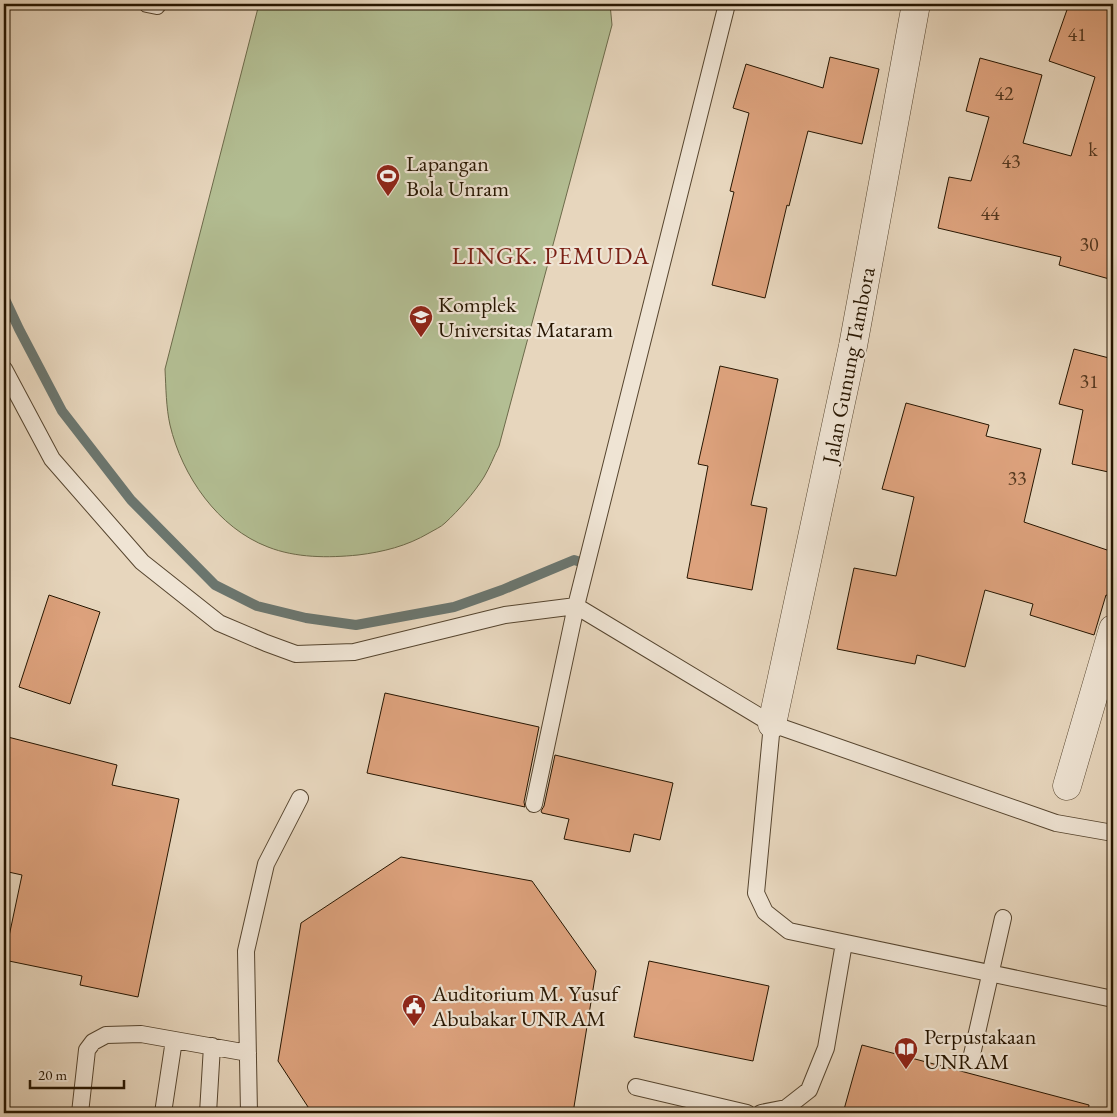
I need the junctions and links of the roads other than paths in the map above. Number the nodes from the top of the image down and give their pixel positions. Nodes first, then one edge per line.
1 (727, 4) edge
2 (916, 4) edge
3 (4, 369) edge
4 (576, 606) junction
5 (1113, 629) edge
6 (772, 724) junction
7 (1067, 786) dead end
8 (300, 798) dead end
9 (534, 804) dead end
10 (1113, 833) edge
11 (1003, 918) dead end
12 (844, 943) junction
13 (990, 975) junction
14 (1113, 1000) edge
15 (174, 1040) junction
16 (212, 1046) junction
17 (248, 1052) junction
18 (971, 1059) dead end
19 (636, 1087) dead end
20 (80, 1113) edge
21 (163, 1113) edge
22 (208, 1113) edge
23 (249, 1113) edge
24 (747, 1113) edge
25 (761, 1113) edge

1 - 4 lane
2 - 6 street, Jalan Gunung Tambora
3 - 4 lane
4 - 6 lane
4 - 9 lane
5 - 7 street
6 - 10 lane
6 - 12 lane
8 - 17 lane
11 - 13 lane
12 - 13 lane
12 - 25 lane
13 - 14 lane
13 - 18 lane
15 - 16 lane
15 - 20 lane
15 - 21 lane
16 - 17 lane
16 - 22 lane
17 - 23 lane
19 - 24 lane

